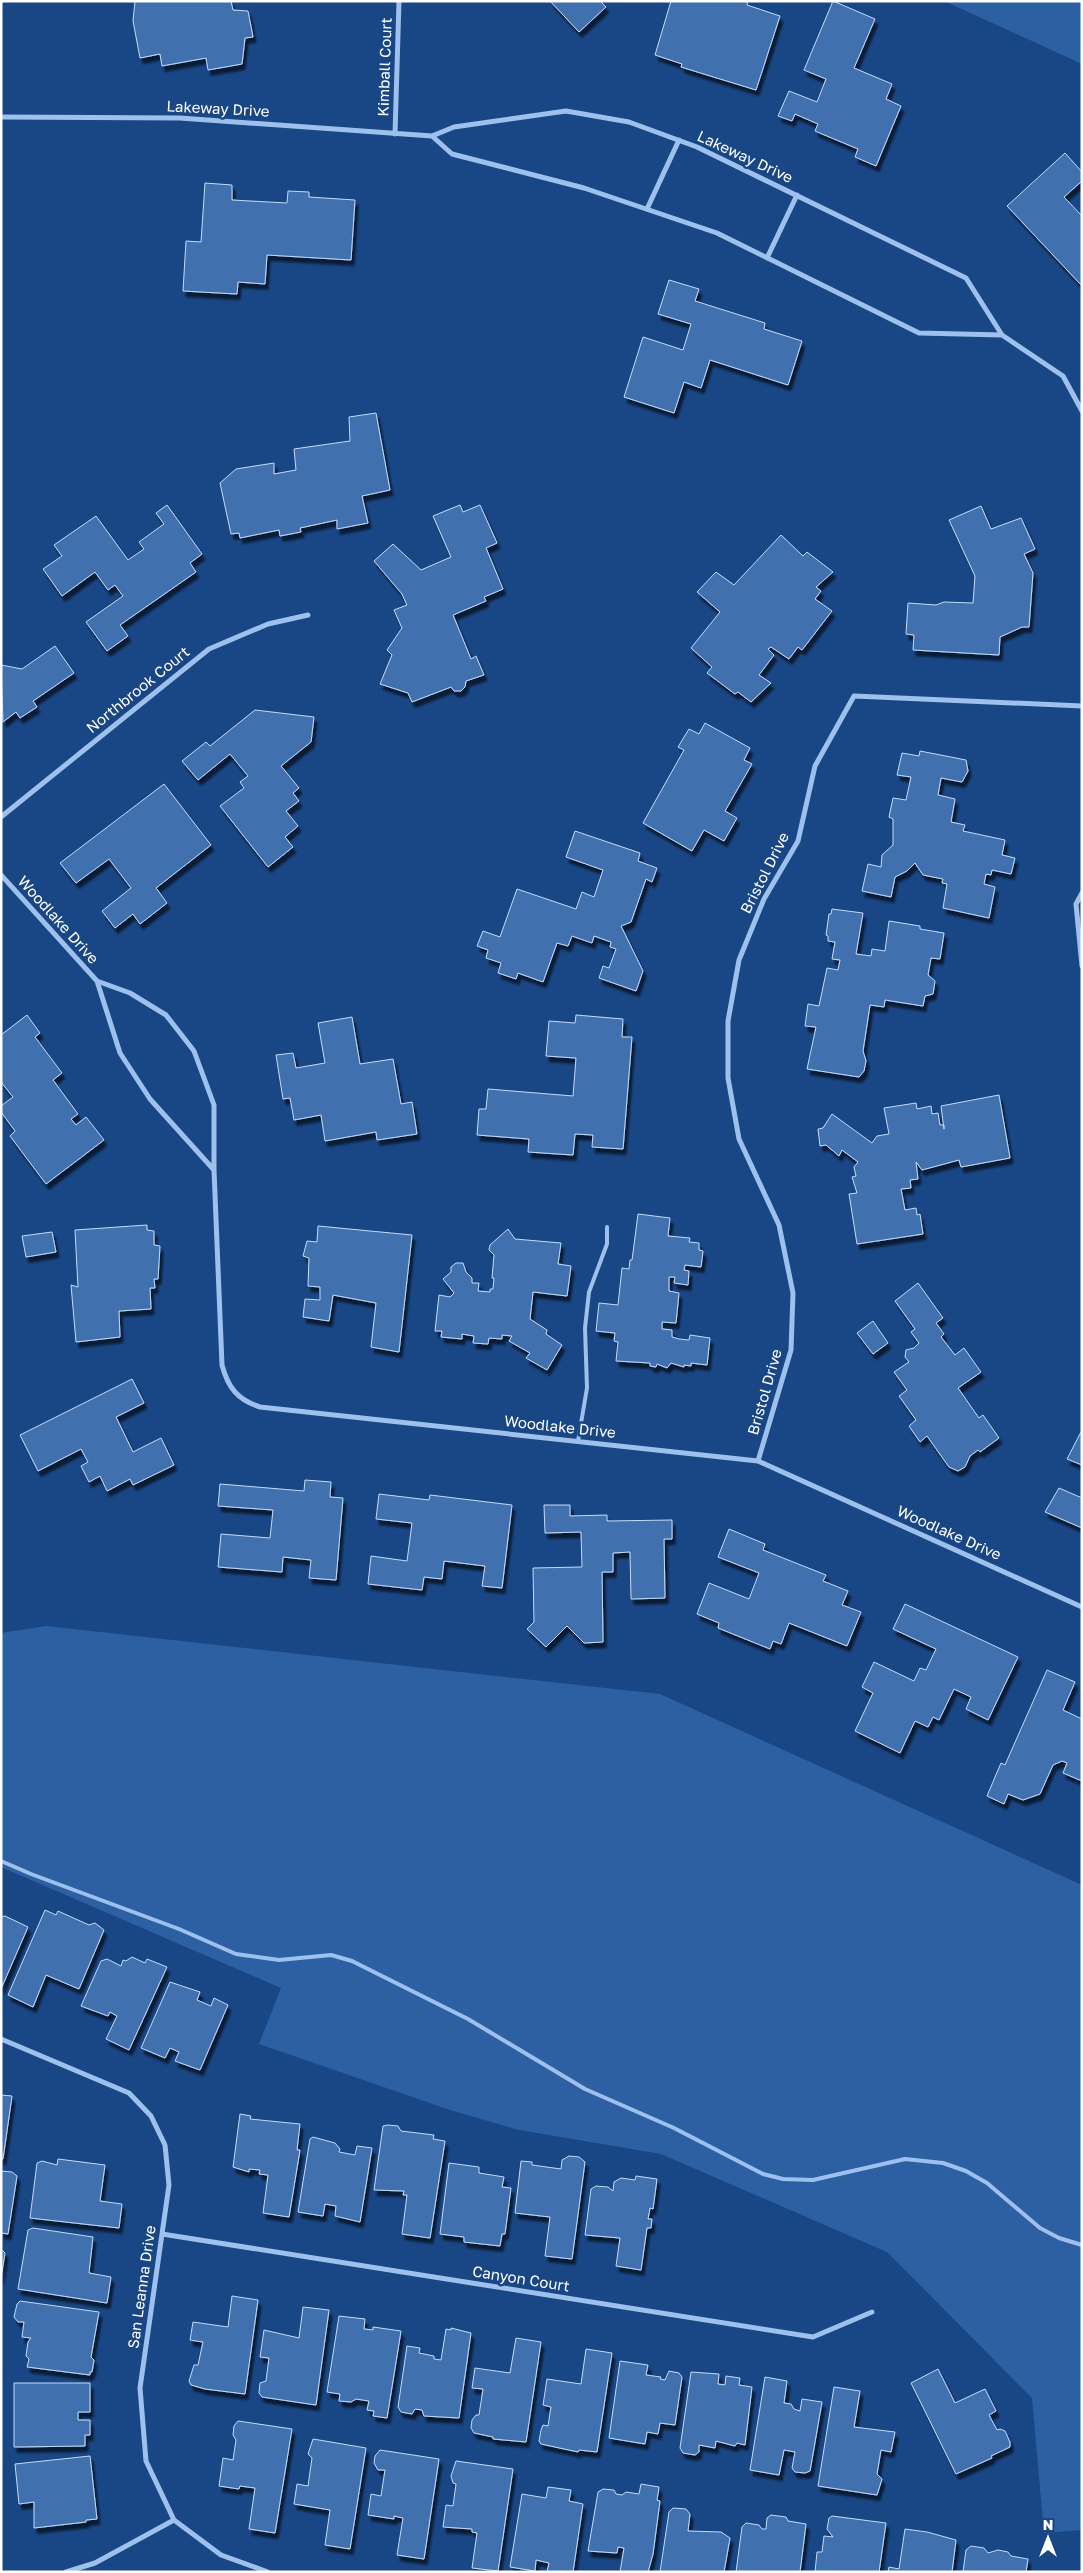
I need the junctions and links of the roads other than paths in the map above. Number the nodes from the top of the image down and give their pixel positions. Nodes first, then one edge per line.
1 (399, 1) edge
2 (1, 117) edge
3 (395, 134) junction
4 (432, 136) junction
5 (679, 140) junction
6 (797, 195) junction
7 (647, 209) junction
8 (768, 258) junction
9 (1002, 335) junction
10 (1082, 411) edge
11 (308, 615) dead end
12 (1082, 706) edge
13 (1, 817) edge
14 (1, 875) edge
15 (1082, 892) edge
16 (1082, 966) edge
17 (97, 981) junction
18 (214, 1170) junction
19 (606, 1227) dead end
20 (578, 1441) junction
21 (758, 1462) junction
22 (1082, 1607) edge
23 (1, 1861) edge
24 (1, 2039) edge
25 (162, 2234) junction
26 (1082, 2244) edge
27 (872, 2312) dead end
28 (174, 2520) junction
29 (66, 2572) edge
30 (268, 2572) edge

1 - 3 street, Kimball Court
2 - 3 street, Lakeway Drive
3 - 4 street, Lakeway Drive
4 - 5 street, Lakeway Drive
4 - 7 street
5 - 6 street, Lakeway Drive
5 - 7 street
6 - 8 street
6 - 9 street, Lakeway Drive
7 - 8 street
8 - 9 street
9 - 10 street, Lakeway Drive
11 - 13 street, Northbrook Court
12 - 21 street, Bristol Drive
14 - 17 street, Woodlake Drive
15 - 16 street
17 - 18 street, Woodlake Drive
17 - 18 street, Woodlake Drive
18 - 20 street, Woodlake Drive
19 - 20 lane
20 - 21 street, Woodlake Drive
21 - 22 street, Woodlake Drive
23 - 26 lane
24 - 25 street, San Leanna Drive
25 - 27 street, Canyon Court
25 - 28 street, San Leanna Drive
28 - 29 street
28 - 30 street, San Leanna Drive

